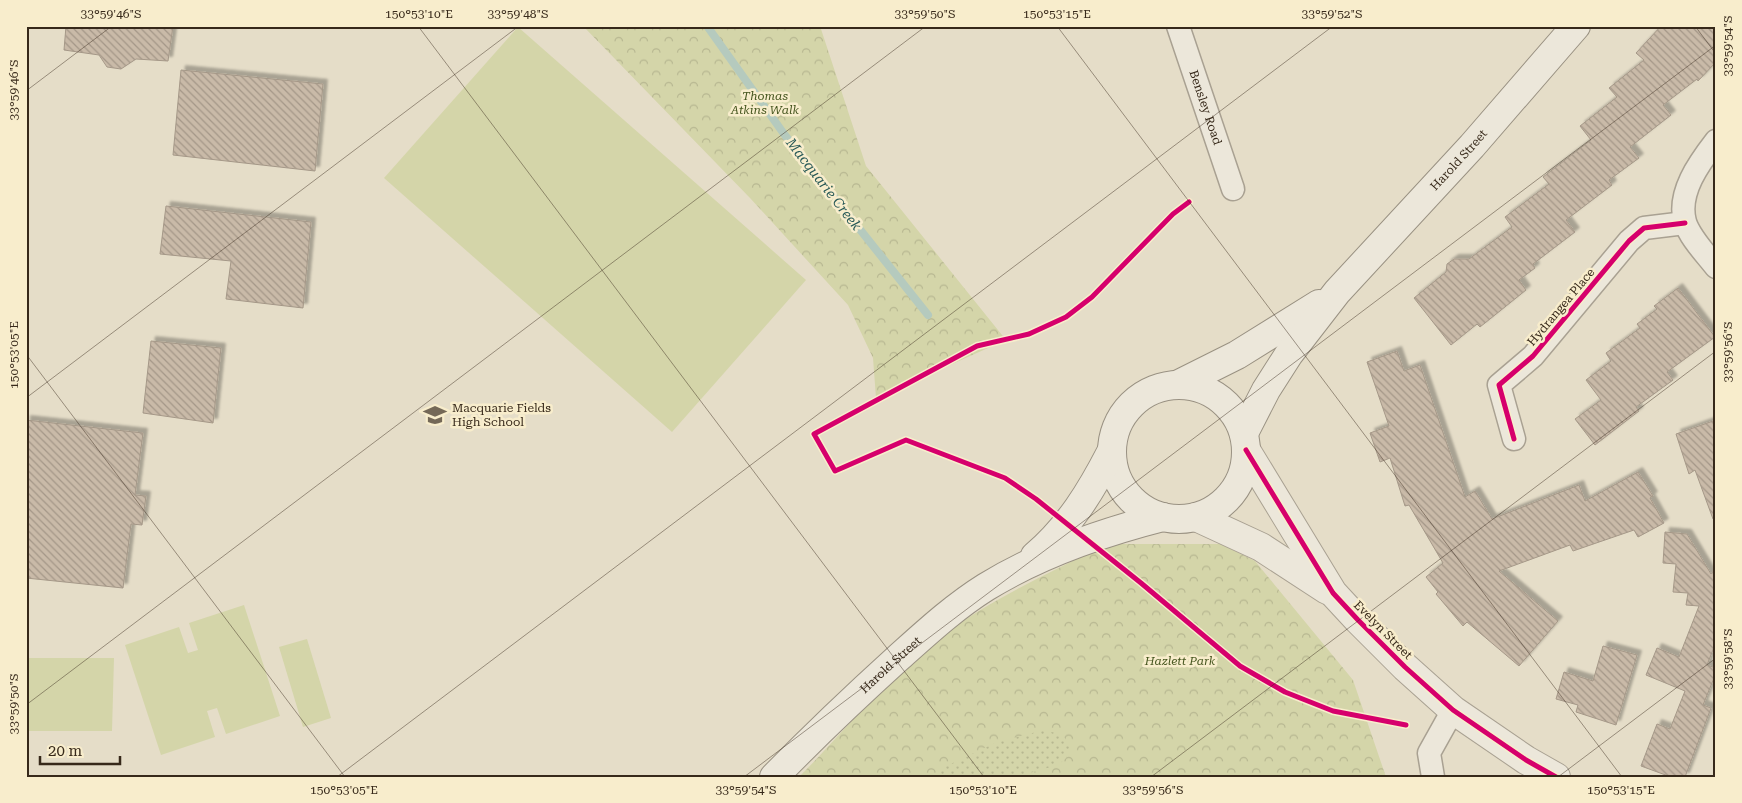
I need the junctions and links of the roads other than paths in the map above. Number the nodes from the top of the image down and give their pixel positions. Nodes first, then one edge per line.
1 (1178, 26) edge
2 (1576, 26) edge
3 (1716, 141) edge
4 (1233, 190) dead end
5 (1685, 222) junction
6 (1716, 267) edge
7 (1337, 292) junction
8 (1179, 384) junction
9 (1514, 439) dead end
10 (1245, 441) junction
11 (1112, 452) junction
12 (1162, 517) junction
13 (1196, 517) junction
14 (1020, 568) junction
15 (1332, 593) junction
16 (1453, 710) junction
17 (774, 777) edge
18 (1433, 777) edge
19 (1556, 777) edge

1 - 4 street, Bensley Road
2 - 7 main road, Harold Street
3 - 5 street
5 - 6 street
5 - 9 street, Hydrangea Place
7 - 8 main road, Harold Street
7 - 10 main road, Harold Street
8 - 10 main road
8 - 11 main road
10 - 13 main road
10 - 15 main road, Evelyn Street
11 - 12 main road
11 - 14 main road, Harold Street
12 - 13 main road
12 - 14 main road, Harold Street
13 - 15 main road, Evelyn Street
14 - 17 main road, Harold Street
15 - 16 main road, Evelyn Street
16 - 18 street
16 - 19 main road, Evelyn Street

